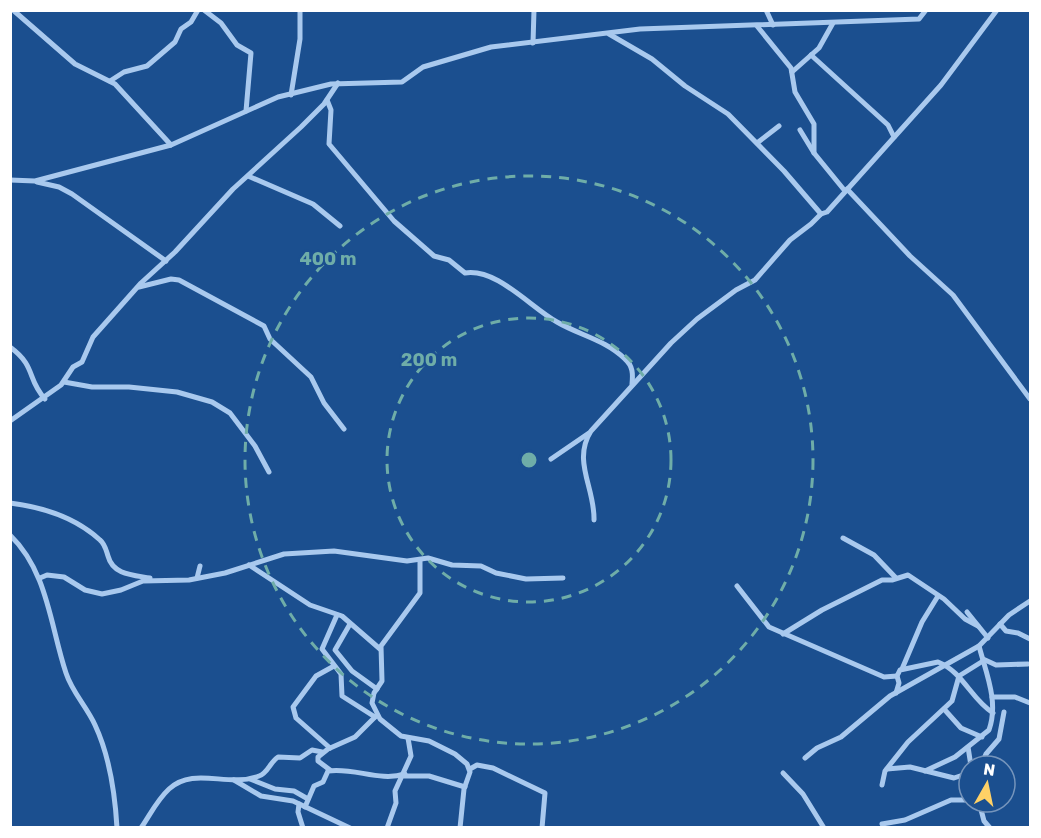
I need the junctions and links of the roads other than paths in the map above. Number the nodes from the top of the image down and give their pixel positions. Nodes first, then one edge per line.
1 (13, 10) edge
2 (198, 10) edge
3 (204, 10) edge
4 (300, 10) edge
5 (534, 10) edge
6 (766, 10) edge
7 (926, 10) edge
8 (997, 10) edge
9 (833, 23) junction
10 (773, 25) junction
11 (757, 26) junction
12 (608, 33) junction
13 (533, 44) junction
14 (811, 56) junction
15 (792, 72) junction
16 (111, 81) junction
17 (338, 82) junction
18 (291, 95) junction
19 (327, 100) junction
20 (246, 111) junction
21 (779, 126) dead end
22 (800, 130) dead end
23 (894, 138) junction
24 (757, 143) junction
25 (171, 145) junction
26 (814, 153) junction
27 (248, 176) junction
28 (10, 180) edge
29 (35, 181) junction
30 (846, 190) junction
31 (821, 214) junction
32 (340, 226) dead end
33 (166, 261) junction
34 (137, 287) junction
35 (10, 347) edge
36 (64, 382) junction
37 (632, 385) junction
38 (45, 399) junction
39 (1030, 399) edge
40 (10, 421) edge
41 (344, 429) dead end
42 (591, 431) junction
43 (551, 459) dead end
44 (269, 472) dead end
45 (10, 503) edge
46 (594, 520) dead end
47 (10, 535) edge
48 (843, 538) dead end
49 (420, 560) junction
50 (249, 565) junction
51 (200, 566) dead end
52 (40, 578) junction
53 (197, 578) junction
54 (563, 578) dead end
55 (154, 579) junction
56 (896, 579) junction
57 (736, 586) dead end
58 (938, 596) junction
59 (1030, 601) edge
60 (967, 612) dead end
61 (337, 615) junction
62 (350, 624) junction
63 (1000, 624) junction
64 (978, 626) junction
65 (783, 634) junction
66 (988, 638) junction
67 (1030, 639) edge
68 (979, 646) junction
69 (380, 649) junction
70 (983, 660) junction
71 (1028, 664) dead end
72 (944, 665) junction
73 (334, 666) junction
74 (902, 669) junction
75 (897, 676) junction
76 (959, 676) junction
77 (377, 689) junction
78 (896, 693) junction
79 (992, 697) junction
80 (1030, 704) edge
81 (944, 709) junction
82 (1004, 712) dead end
83 (993, 713) junction
84 (376, 716) junction
85 (982, 737) junction
86 (408, 738) junction
87 (968, 747) junction
88 (330, 748) junction
89 (322, 752) junction
90 (969, 754) edge
91 (986, 754) edge
92 (805, 758) dead end
93 (470, 769) junction
94 (887, 769) junction
95 (330, 770) junction
96 (925, 771) junction
97 (783, 773) dead end
98 (404, 775) junction
99 (957, 777) edge
100 (246, 778) junction
101 (233, 780) junction
102 (882, 785) dead end
103 (465, 787) junction
104 (308, 799) junction
105 (957, 800) edge
106 (302, 806) junction
107 (982, 814) edge
108 (882, 824) dead end
109 (117, 828) edge
110 (141, 828) edge
111 (303, 828) edge
112 (350, 828) edge
113 (387, 828) edge
114 (460, 828) edge
115 (542, 828) edge
116 (824, 828) edge
117 (990, 828) edge

1 - 16 street
2 - 16 street
3 - 20 street
4 - 18 street
5 - 13 street
6 - 10 street
7 - 9 street
8 - 23 street
9 - 10 street
9 - 14 street
10 - 11 street
11 - 12 street
11 - 15 street
12 - 13 street
12 - 24 street
13 - 17 street
14 - 15 street
14 - 23 street
15 - 26 street
16 - 25 street
17 - 18 street
17 - 19 street
18 - 20 street
19 - 27 street
19 - 37 street
20 - 25 street
21 - 24 street
22 - 26 street
23 - 30 street
24 - 31 street
25 - 29 street
26 - 30 street
27 - 32 street
27 - 33 street
28 - 29 street
29 - 33 street
30 - 31 street
30 - 39 street
31 - 37 street
33 - 34 street
34 - 36 street
34 - 41 street
35 - 38 street
36 - 38 street
36 - 44 street
37 - 42 street
38 - 40 street
42 - 43 street
42 - 46 street
45 - 55 street
47 - 52 street
48 - 56 street
49 - 50 street
49 - 54 street
49 - 69 street
50 - 53 street
50 - 61 street
51 - 53 street
52 - 55 street
52 - 109 street
53 - 55 street
56 - 58 street
56 - 65 street
57 - 65 street
58 - 64 street
58 - 74 street
59 - 63 street
60 - 64 street
61 - 62 street
61 - 73 street
62 - 69 street
62 - 77 street
63 - 66 street
63 - 67 street
64 - 66 street
65 - 75 street
66 - 68 street
68 - 70 street
68 - 72 street
69 - 77 street
70 - 71 street
70 - 76 street
70 - 79 street
72 - 74 street
72 - 76 street
72 - 78 street
73 - 84 street
73 - 88 street
74 - 75 street
75 - 78 street
76 - 81 street
76 - 83 street
77 - 84 street
78 - 92 street
79 - 80 street
79 - 83 street
81 - 85 street
81 - 94 street
82 - 91 street
83 - 85 street
84 - 86 street
84 - 88 street
85 - 87 street
86 - 93 street
86 - 98 street
87 - 90 street
87 - 96 street
88 - 89 street
89 - 95 street
89 - 100 street
93 - 103 street
93 - 115 street
94 - 96 street
94 - 102 street
95 - 98 street
95 - 104 street
96 - 99 street
97 - 116 street
98 - 103 street
98 - 113 street
100 - 101 street
100 - 104 street
101 - 106 street
101 - 110 street
103 - 114 street
104 - 106 street
105 - 108 street
106 - 111 street
106 - 112 street
107 - 117 street

